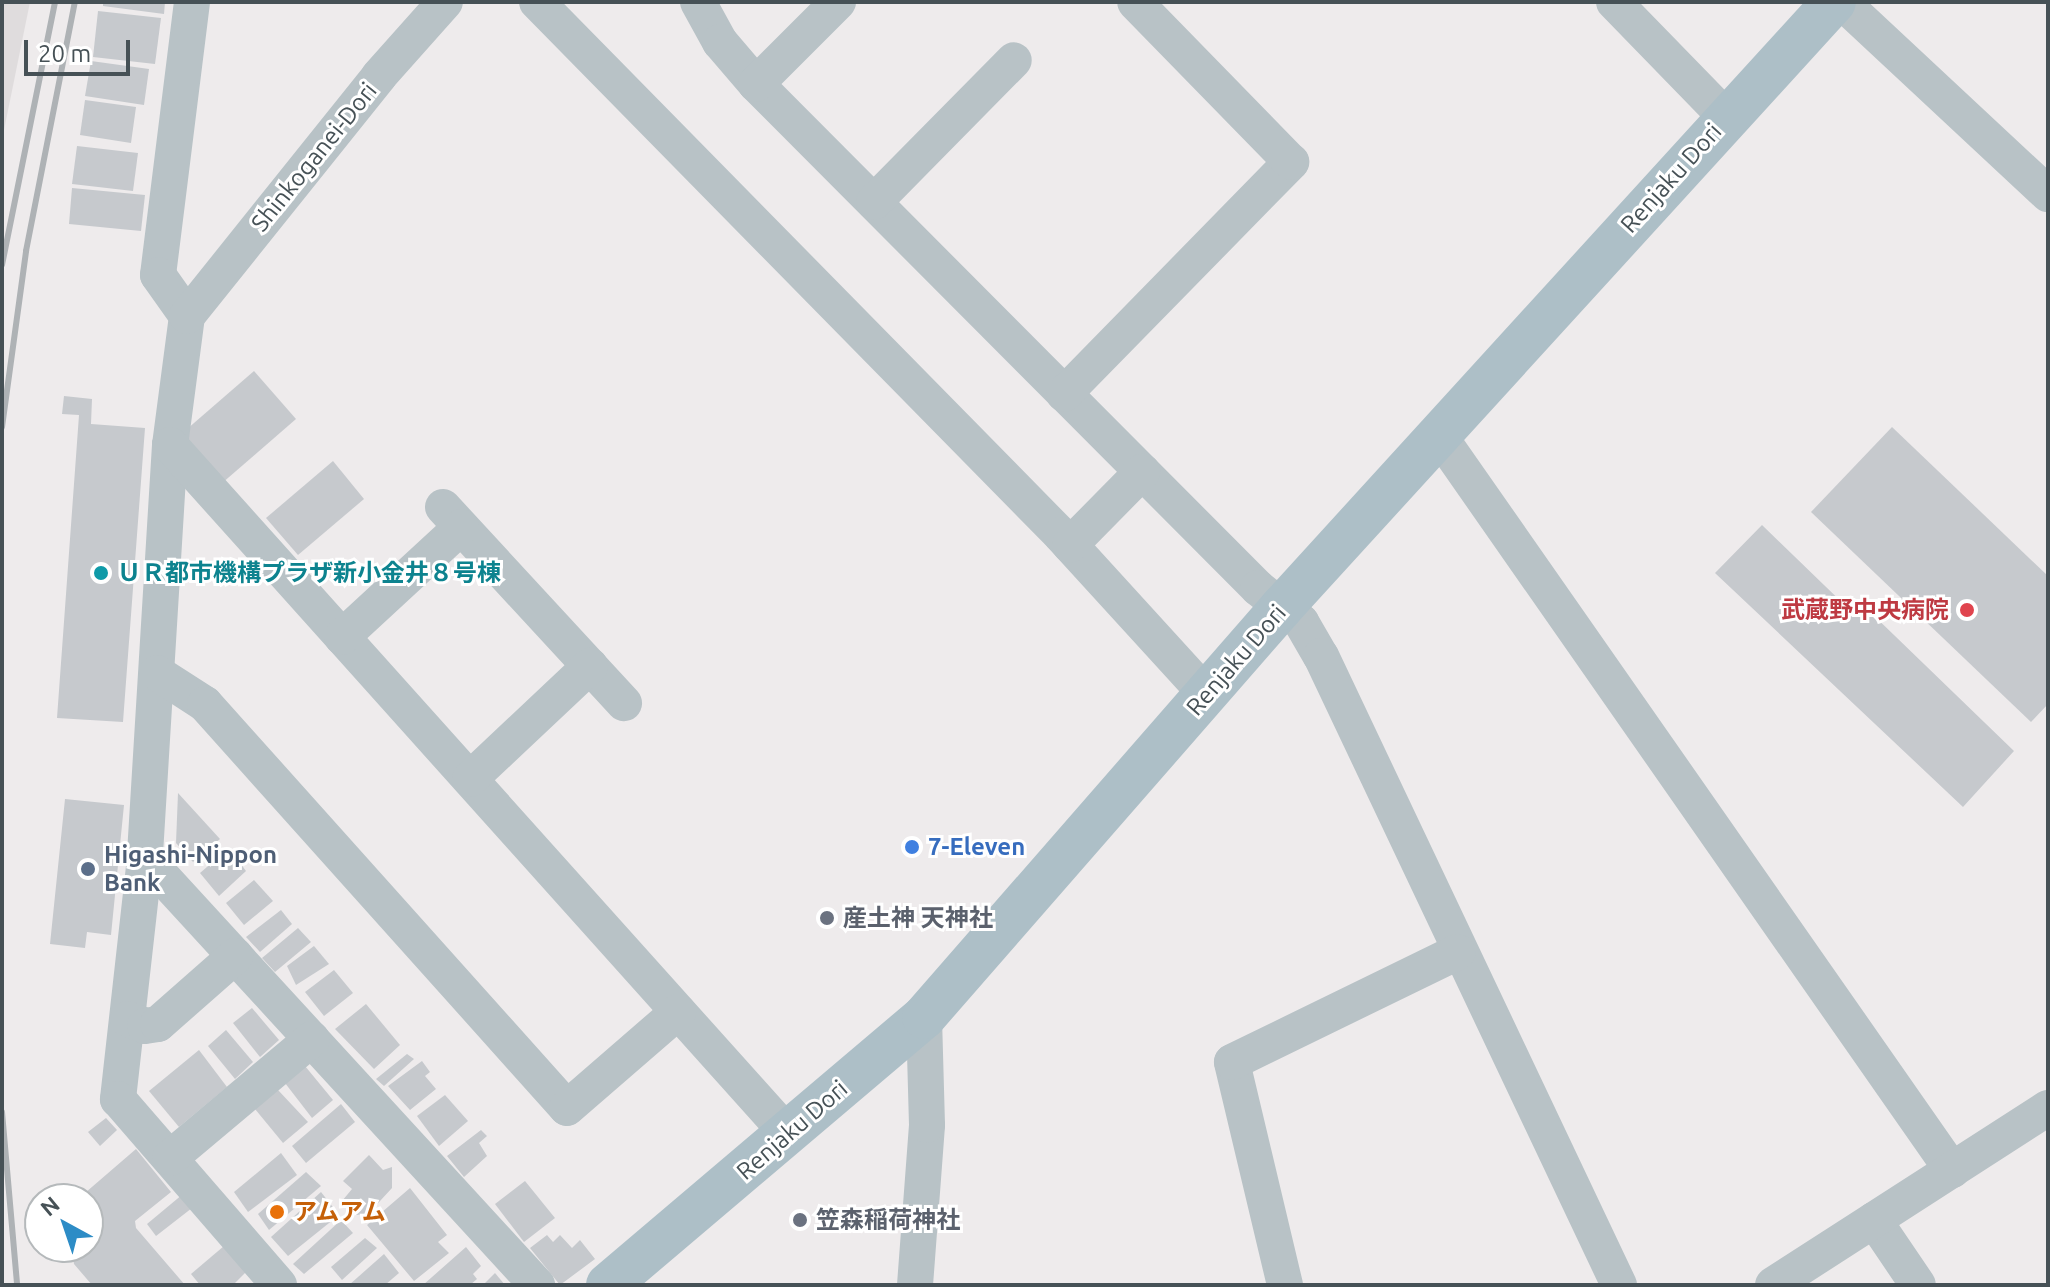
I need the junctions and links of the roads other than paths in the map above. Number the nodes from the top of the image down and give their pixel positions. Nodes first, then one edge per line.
1 (192, 2) edge
2 (445, 2) edge
3 (537, 2) edge
4 (698, 2) edge
5 (838, 2) edge
6 (1135, 2) edge
7 (1614, 2) edge
8 (1834, 2) edge
9 (1842, 2) edge
10 (1014, 60) dead end
11 (756, 84) junction
12 (1726, 117) junction
13 (2048, 194) edge
14 (874, 202) junction
15 (187, 316) junction
16 (1064, 394) junction
17 (1438, 434) junction
18 (170, 445) junction
19 (1142, 472) junction
20 (1070, 545) junction
21 (1281, 608) junction
22 (342, 637) junction
23 (590, 666) junction
24 (157, 673) junction
25 (1206, 694) junction
26 (624, 703) dead end
27 (470, 779) junction
28 (145, 858) junction
29 (1458, 952) junction
30 (235, 956) junction
31 (678, 1012) junction
32 (924, 1017) junction
33 (128, 1019) junction
34 (312, 1039) junction
35 (2044, 1118) edge
36 (788, 1134) junction
37 (170, 1158) junction
38 (1952, 1170) junction
39 (1874, 1220) junction
40 (279, 1285) edge
41 (537, 1285) edge
42 (608, 1285) edge
43 (915, 1285) edge
44 (1285, 1285) edge
45 (1619, 1285) edge
46 (1773, 1285) edge
47 (1918, 1285) edge

1 - 15 street
2 - 15 street, Shinkoganei-Dori
3 - 20 street
4 - 11 street
5 - 11 street
6 - 16 street
7 - 12 street
8 - 12 main road, Renjaku Dori
9 - 13 street
10 - 14 street
11 - 14 street
12 - 17 main road, Renjaku Dori
14 - 16 street
15 - 18 street
16 - 19 street
17 - 21 main road, Renjaku Dori
17 - 38 street
18 - 22 street
18 - 24 street
19 - 20 street
19 - 21 street
20 - 25 street
21 - 25 main road, Renjaku Dori
21 - 29 street
22 - 23 street
22 - 27 street
23 - 26 street
23 - 27 street
24 - 28 street
24 - 31 street
25 - 32 main road, Renjaku Dori
27 - 31 street
28 - 30 street
28 - 33 street
29 - 44 street
29 - 45 street
30 - 33 street
30 - 34 street
31 - 36 street
32 - 36 main road, Renjaku Dori
32 - 43 street
33 - 37 street
34 - 37 street
34 - 41 street
35 - 38 street
36 - 42 main road, Renjaku Dori
37 - 40 street
38 - 39 street
39 - 46 street
39 - 47 street

